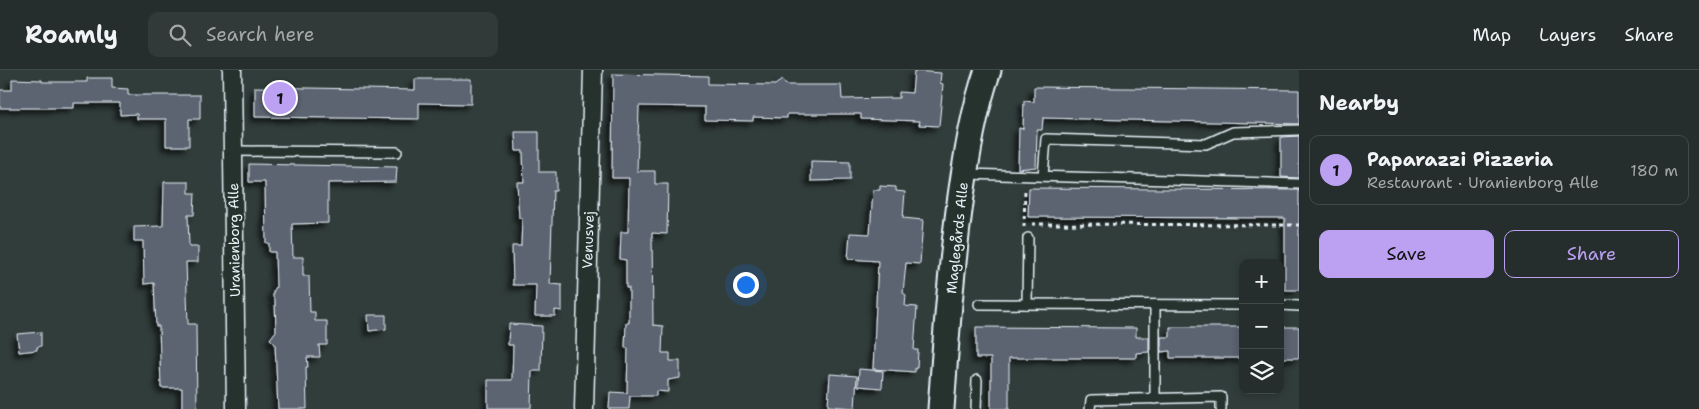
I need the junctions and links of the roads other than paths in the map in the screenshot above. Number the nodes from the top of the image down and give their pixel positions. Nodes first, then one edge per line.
1 (232, 70) edge
2 (593, 70) edge
3 (988, 70) edge
4 (1299, 130) edge
5 (233, 151) junction
6 (397, 152) dead end
7 (964, 174) junction
8 (1044, 176) junction
9 (1299, 184) edge
10 (1028, 238) road end
11 (979, 304) dead end
12 (1028, 304) junction
13 (1155, 304) junction
14 (1239, 305) edge
15 (1284, 306) edge
16 (1299, 306) edge
17 (977, 380) dead end
18 (1154, 399) junction
19 (236, 409) edge
20 (584, 409) edge
21 (940, 409) edge
22 (976, 409) edge
23 (1090, 409) edge
24 (1221, 409) edge

1 - 5 street, Uranienborg Alle
2 - 20 street, Venusvej
3 - 7 street, Maglegårds Alle
4 - 8 lane
5 - 6 lane
5 - 19 street, Uranienborg Alle
7 - 8 lane
7 - 21 street, Maglegårds Alle
8 - 9 lane
10 - 12 lane
11 - 12 lane
12 - 13 lane
13 - 14 lane
13 - 18 lane
15 - 16 lane
17 - 22 lane
18 - 23 lane
18 - 24 lane

